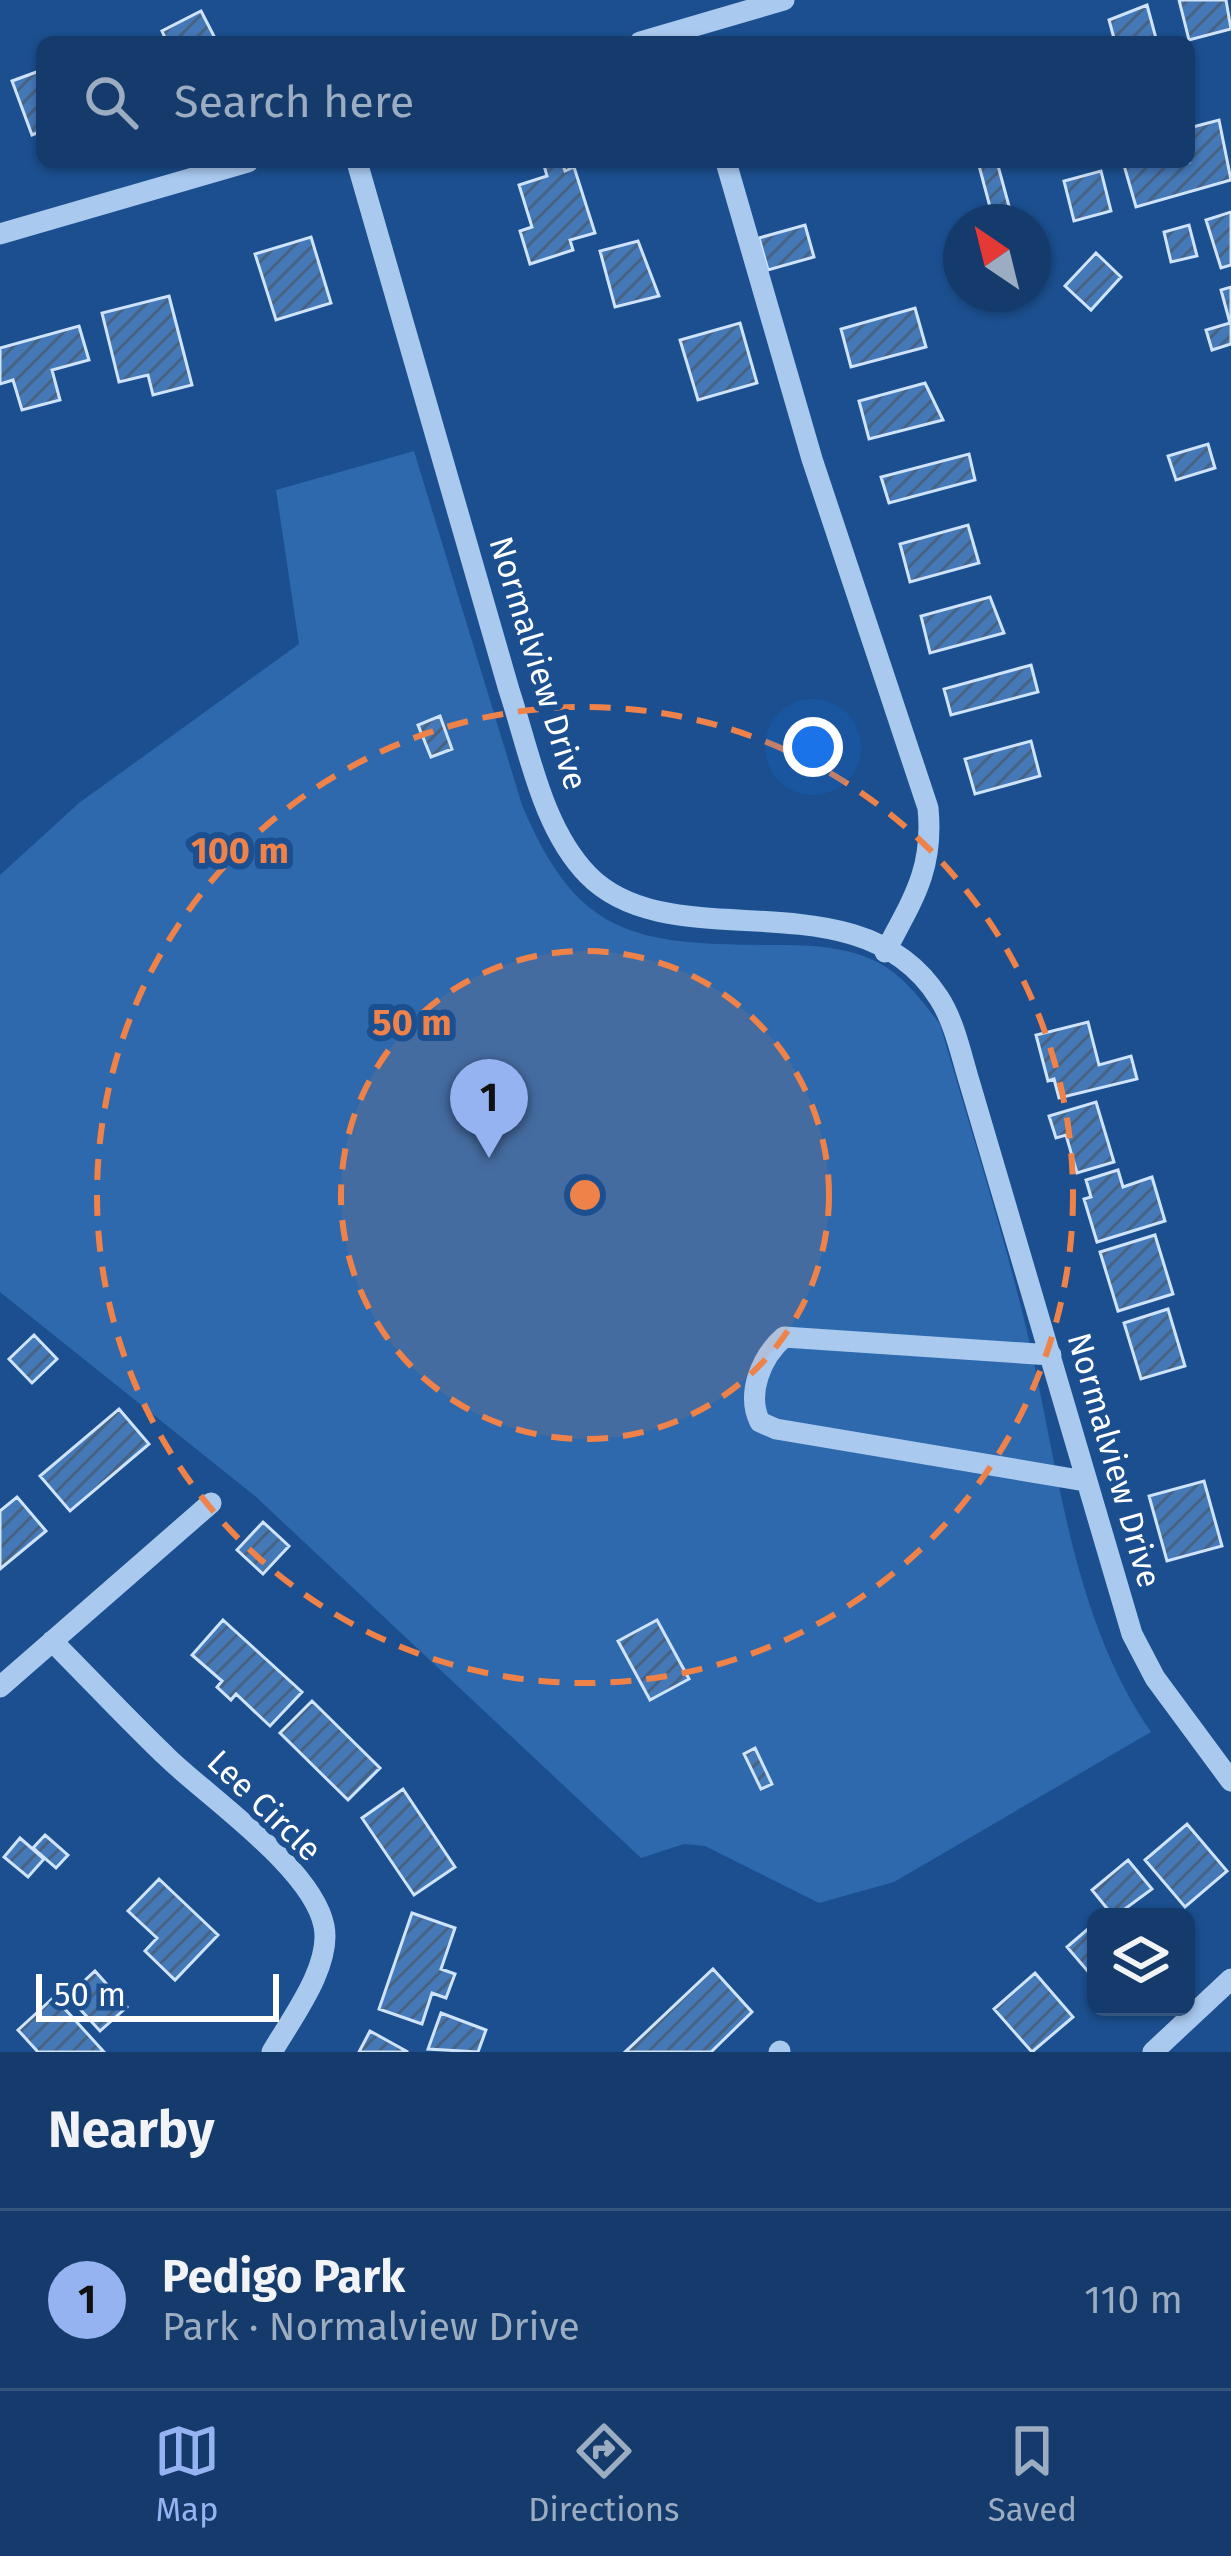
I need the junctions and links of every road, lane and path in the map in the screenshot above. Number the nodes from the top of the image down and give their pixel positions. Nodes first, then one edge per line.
1 (784, 0) edge
2 (688, 36) edge
3 (227, 168) edge
4 (358, 168) edge
5 (728, 168) edge
6 (0, 234) edge
7 (885, 952) junction
8 (1051, 1355) junction
9 (1085, 1481) junction
10 (211, 1503) dead end
11 (52, 1641) junction
12 (0, 1687) edge
13 (1231, 1780) edge
14 (1231, 1978) edge
15 (272, 2052) edge
16 (1154, 2052) edge

1 - 2 street
3 - 6 street
4 - 7 street, Normalview Drive
5 - 7 street
7 - 8 street, Normalview Drive
8 - 9 street, Normalview Drive
8 - 9 street
9 - 13 street, Normalview Drive
10 - 11 street
11 - 12 street
11 - 15 street, Lee Circle
14 - 16 street

